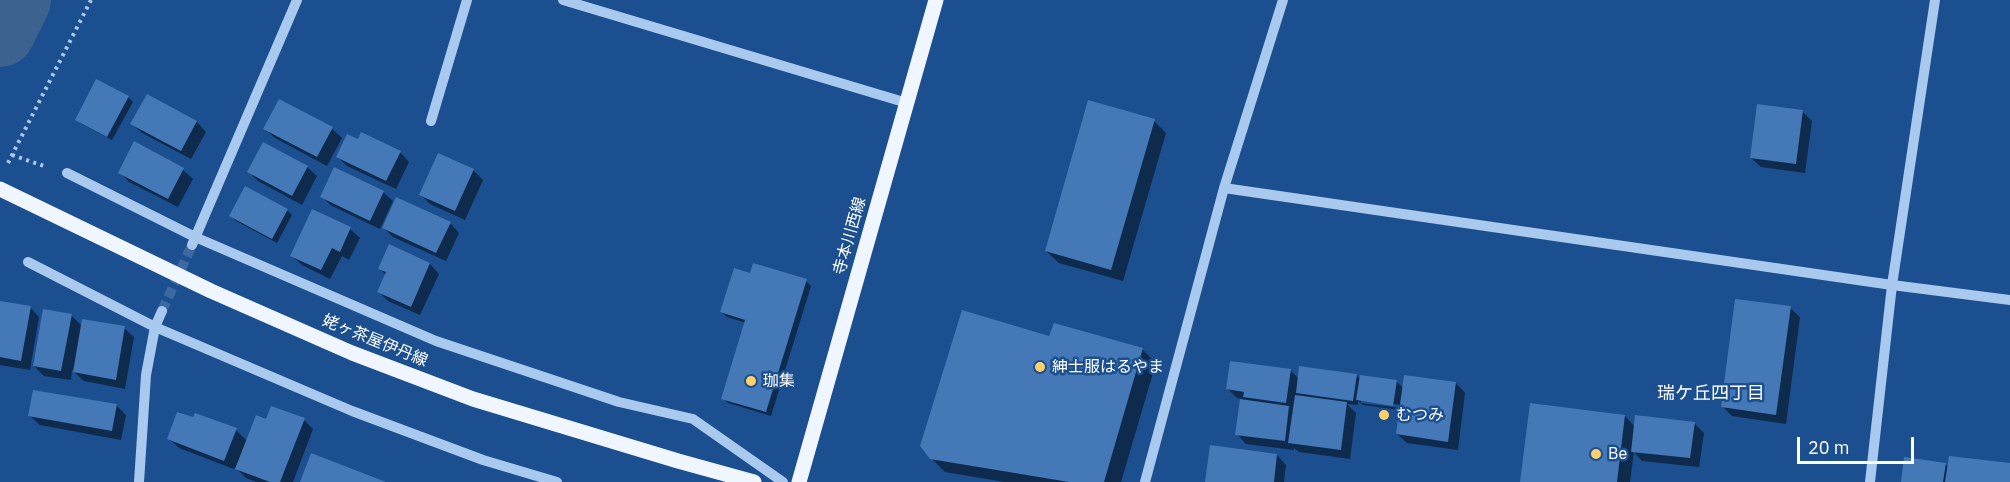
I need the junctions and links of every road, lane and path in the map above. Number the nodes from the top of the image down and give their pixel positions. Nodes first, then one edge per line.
1 (91, 0) edge
2 (297, 0) edge
3 (467, 0) edge
4 (563, 0) edge
5 (936, 0) edge
6 (1283, 0) edge
7 (1935, 0) edge
8 (907, 103) junction
9 (431, 121) dead end
10 (12, 155) junction
11 (4, 172) dead end
12 (67, 173) joint
13 (1224, 188) junction
14 (0, 189) edge
15 (193, 241) junction
16 (28, 262) dead end
17 (1892, 285) junction
18 (2010, 300) edge
19 (162, 311) tunnel mouth
20 (155, 327) junction
21 (139, 482) edge
22 (557, 482) edge
23 (754, 482) edge
24 (783, 482) edge
25 (799, 482) edge
26 (1145, 482) edge
27 (1870, 482) edge

1 - 10 path
2 - 15 street
3 - 9 street
4 - 8 street
5 - 8 main road, 寺本川西線
6 - 13 street
7 - 17 street
8 - 25 main road, 寺本川西線
10 - 11 path
10 - 12 path
12 - 15 street
13 - 17 street
13 - 26 street
14 - 23 main road, 姥ヶ茶屋伊丹線
15 - 24 street
16 - 20 street
17 - 18 street
17 - 27 street
19 - 20 street
20 - 21 street
20 - 22 street

